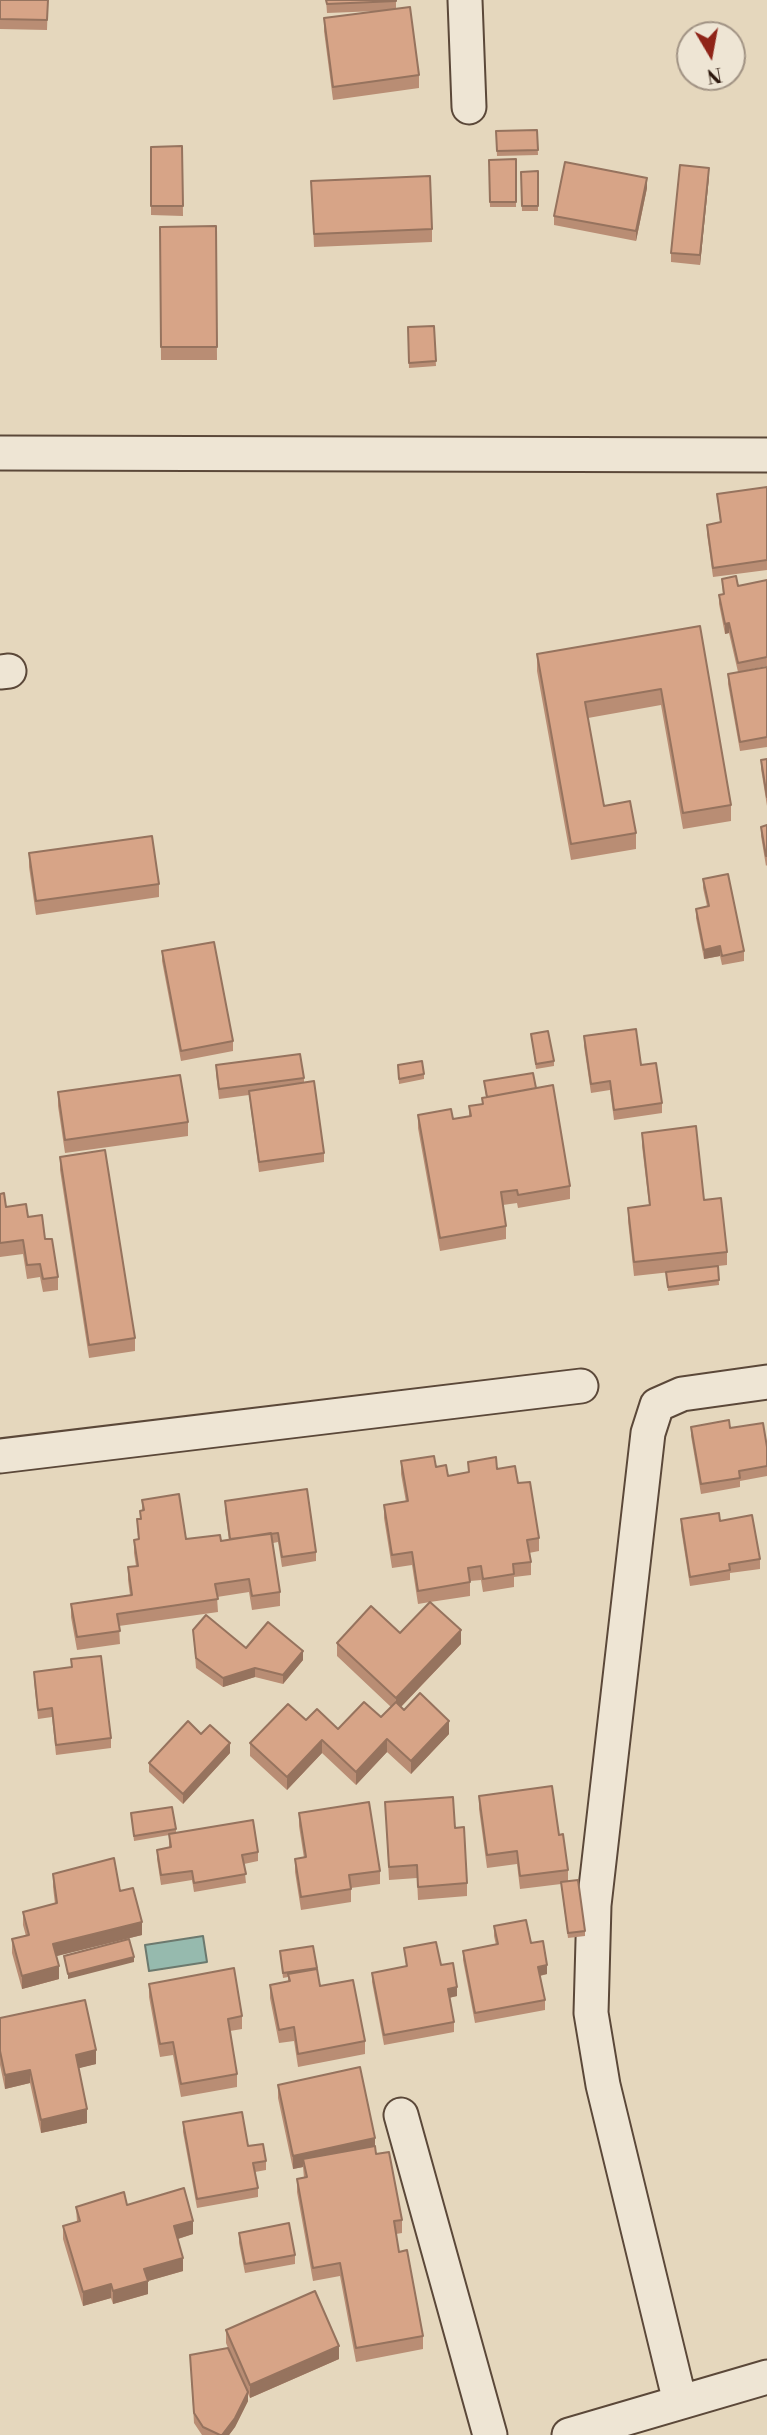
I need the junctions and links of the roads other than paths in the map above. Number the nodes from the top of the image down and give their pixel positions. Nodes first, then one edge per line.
1 (465, 0) edge
2 (469, 107) dead end
3 (0, 453) edge
4 (767, 455) edge
5 (767, 1382) edge
6 (581, 1387) dead end
7 (0, 1456) edge
8 (401, 2115) dead end
9 (767, 2376) edge
10 (680, 2402) junction
11 (650, 2424) edge
12 (606, 2430) edge
13 (490, 2435) edge
14 (569, 2435) edge

1 - 2 street
3 - 4 street
5 - 10 street
6 - 7 street
8 - 13 street
9 - 10 street
10 - 11 street
11 - 12 street
12 - 14 street

